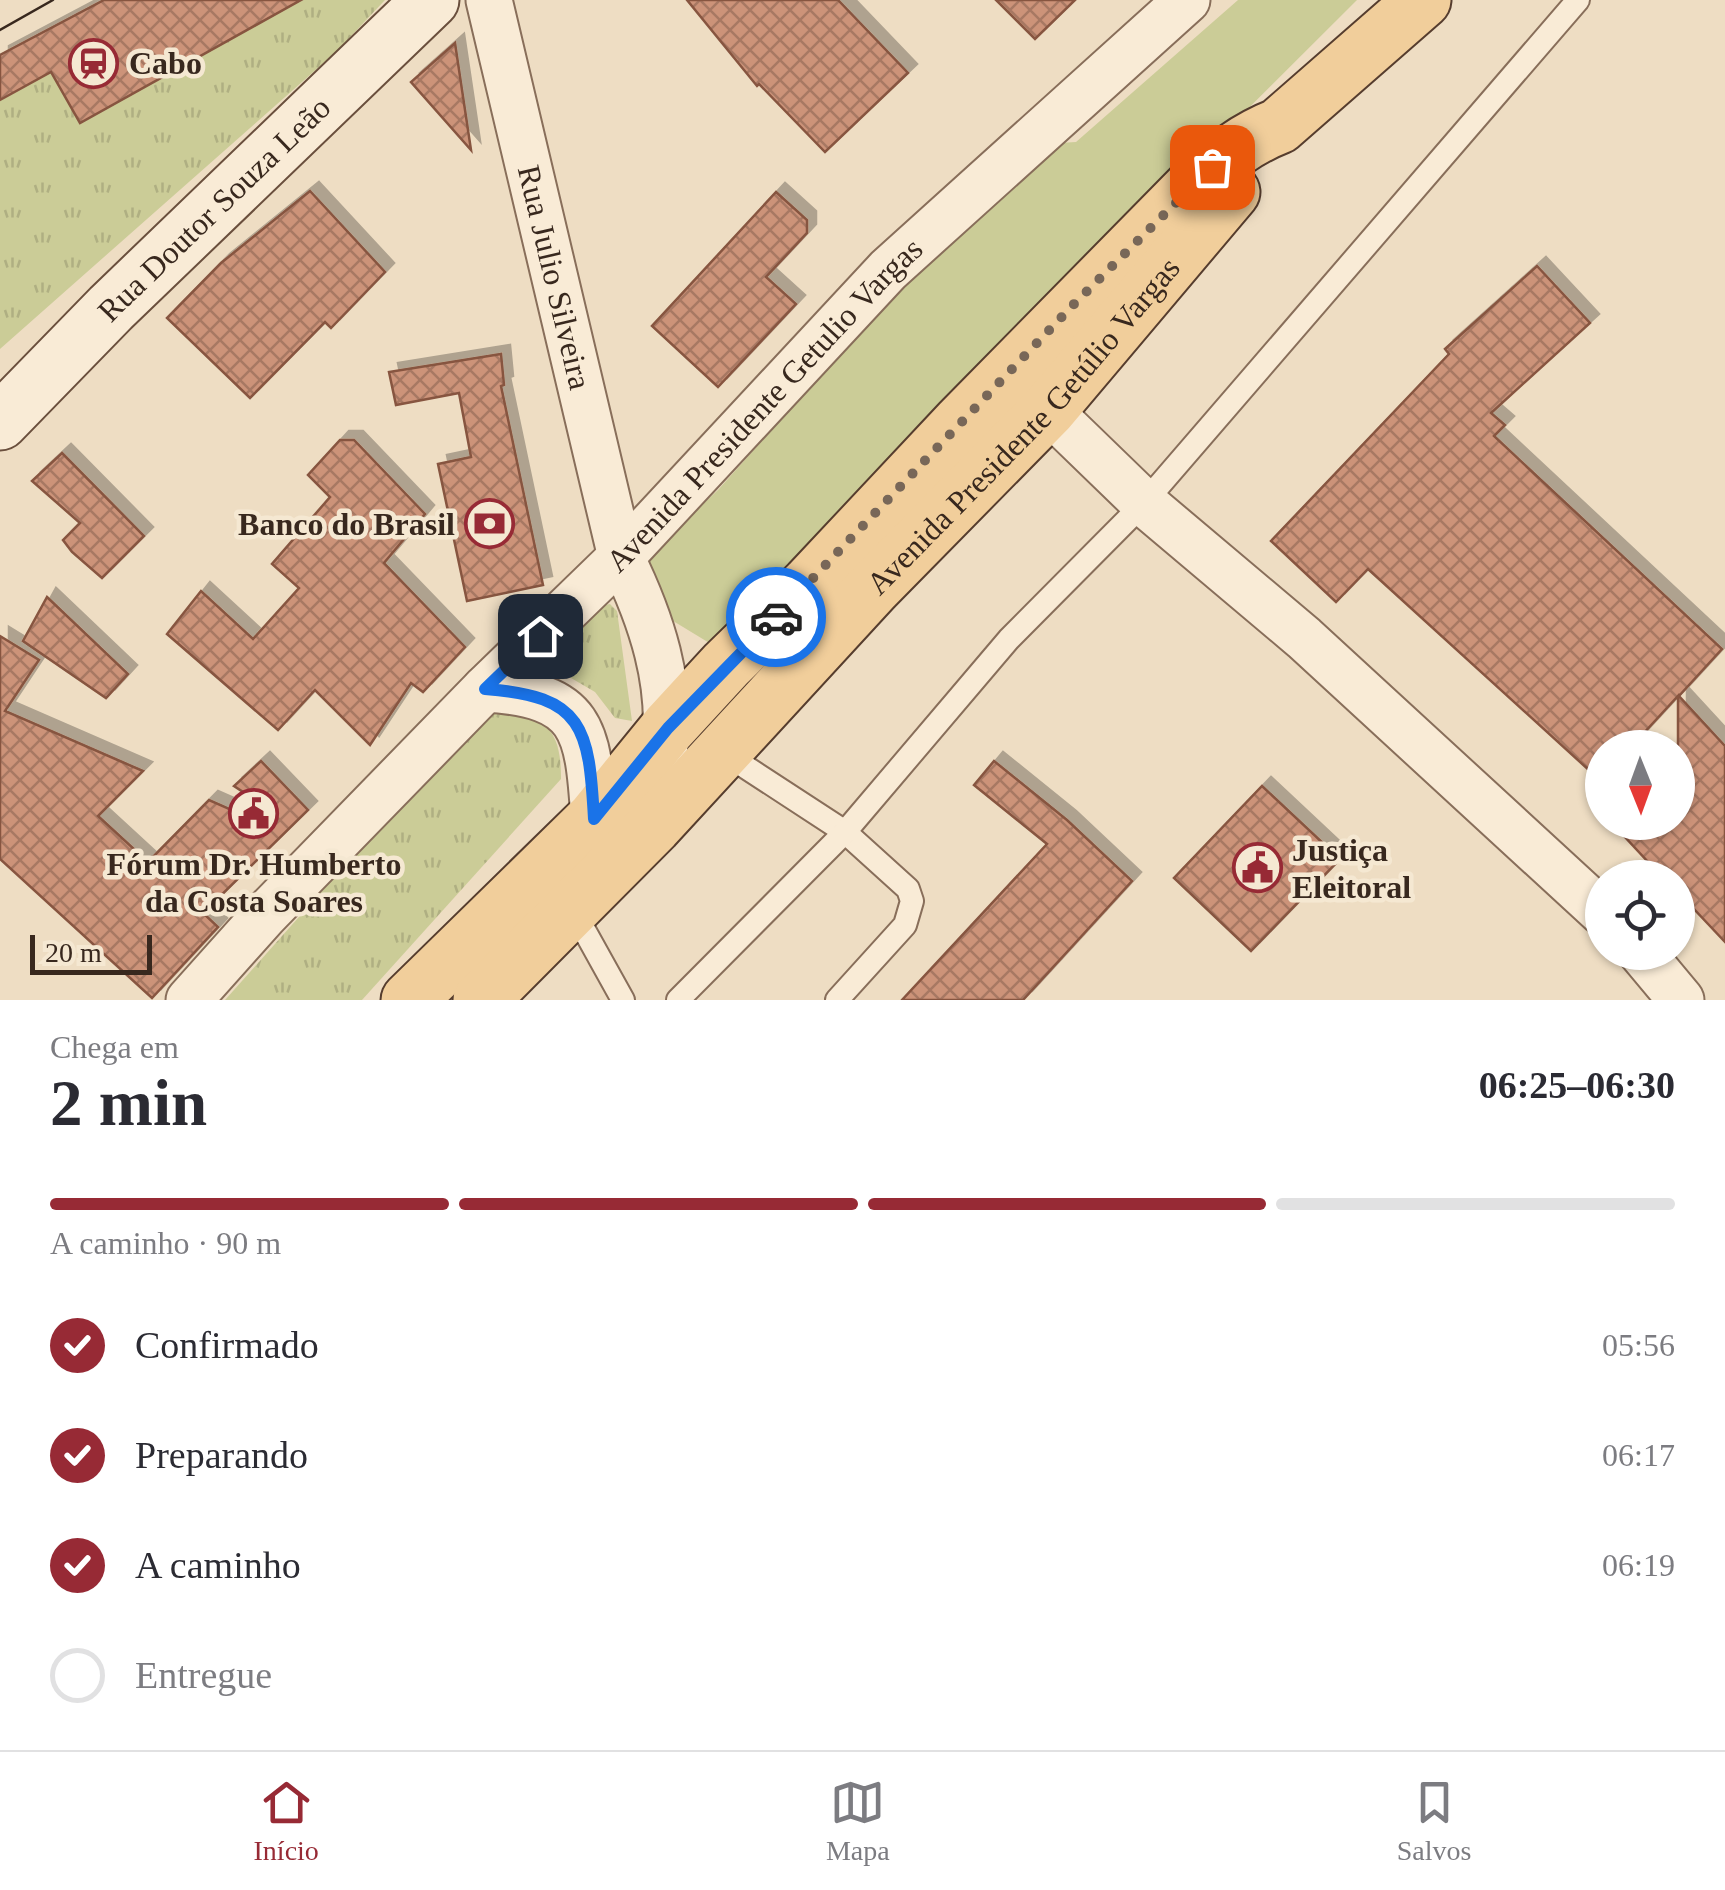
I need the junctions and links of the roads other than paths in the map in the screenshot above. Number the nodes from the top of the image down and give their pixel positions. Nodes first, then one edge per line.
1 (431, 0) edge
2 (489, 0) edge
3 (1186, 0) edge
4 (1423, 0) edge
5 (1578, 0) edge
6 (1308, 102) junction
7 (1048, 410) junction
8 (0, 422) edge
9 (1144, 502) junction
10 (621, 557) junction
11 (485, 689) junction
12 (668, 728) junction
13 (724, 753) junction
14 (594, 819) junction
15 (654, 826) junction
16 (845, 832) junction
17 (1585, 896) edge
18 (573, 910) junction
19 (1656, 970) edge
20 (189, 1000) edge
21 (409, 1000) edge
22 (482, 1000) edge
23 (623, 1000) edge
24 (678, 1000) edge
25 (837, 1000) edge
26 (1681, 1000) edge

1 - 8 street, Rua Doutor Souza Leão
2 - 10 street, Rua Julio Silveira
3 - 10 street, Avenida Presidente Getulio Vargas
4 - 6 main road, Avenida Presidente Getúlio Vargas
5 - 9 lane
6 - 7 main road, Avenida Presidente Getúlio Vargas
6 - 12 main road, Avenida Presidente Getúlio Vargas
7 - 9 street
7 - 13 main road, Avenida Presidente Getúlio Vargas
9 - 16 lane
9 - 17 street
10 - 11 street, Avenida Presidente Getulio Vargas
10 - 12 street, Rua Julio Silveira
11 - 14 street
11 - 20 street, Avenida Presidente Getulio Vargas
12 - 14 main road, Avenida Presidente Getúlio Vargas
12 - 15 street, Rua Julio Silveira
13 - 15 main road, Avenida Presidente Getúlio Vargas
13 - 16 lane
14 - 21 main road, Avenida Presidente Getúlio Vargas
15 - 18 main road, Avenida Presidente Getúlio Vargas
16 - 24 lane
16 - 25 lane
18 - 22 main road, Avenida Presidente Getúlio Vargas
18 - 23 lane
19 - 26 street

